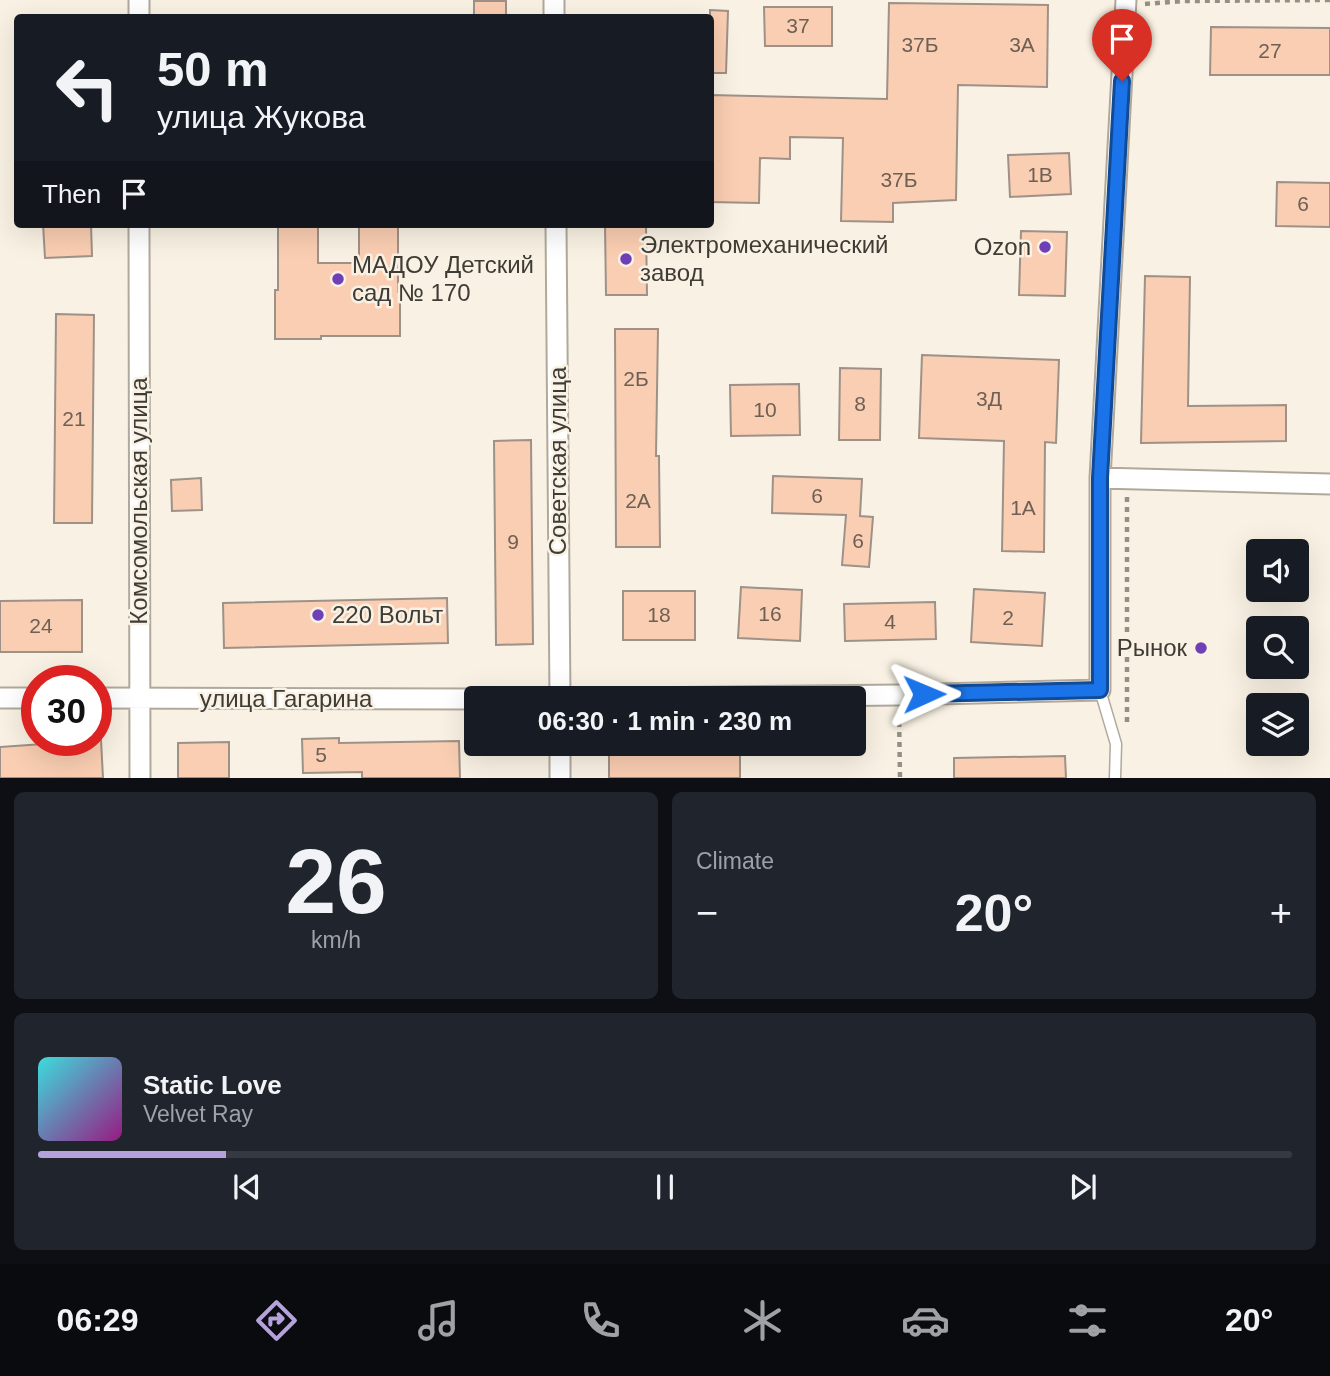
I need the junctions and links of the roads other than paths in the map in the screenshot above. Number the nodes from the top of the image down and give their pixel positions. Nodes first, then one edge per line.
1 (1133, 2) edge
2 (139, 228) edge
3 (556, 228) edge
4 (1100, 478) junction
5 (1330, 484) edge
6 (560, 686) edge
7 (1100, 690) junction
8 (866, 695) edge
9 (0, 698) edge
10 (21, 698) edge
11 (112, 698) edge
12 (139, 699) junction
13 (464, 699) edge
14 (560, 756) edge
15 (140, 778) edge
16 (560, 778) edge
17 (1115, 778) edge

1 - 4 street
2 - 12 street, Комсомольская улица
3 - 6 street, Советская улица
4 - 5 street
4 - 7 street
7 - 8 street
7 - 17 lane
9 - 10 street
11 - 12 street, улица Гагарина
12 - 13 street, улица Гагарина
12 - 15 street, Комсомольская улица
14 - 16 street

